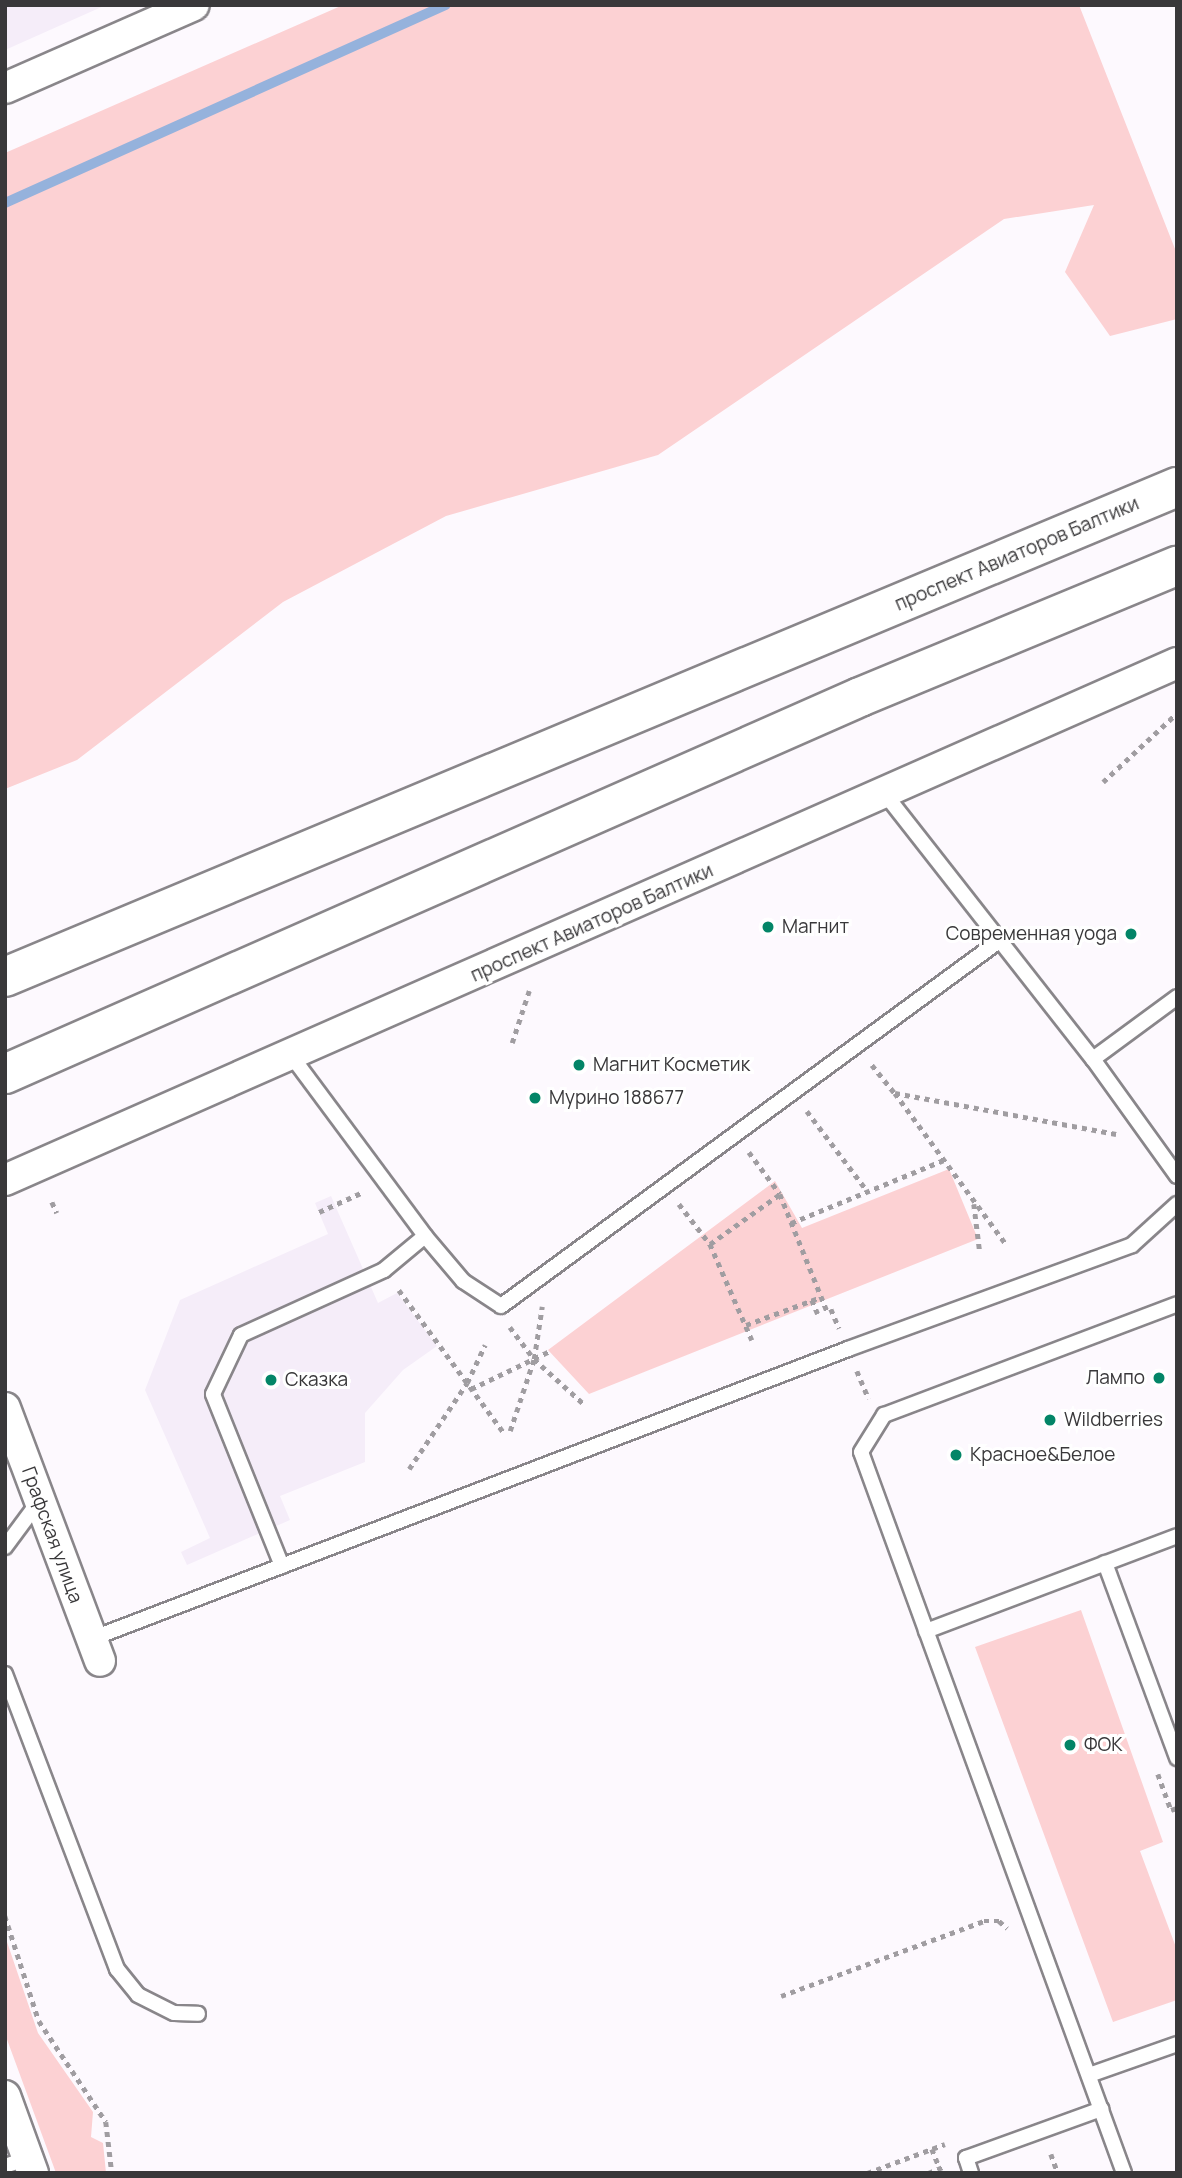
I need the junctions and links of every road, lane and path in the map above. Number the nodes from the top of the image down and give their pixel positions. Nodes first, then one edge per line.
1 (194, 5) edge
2 (5, 88) edge
3 (1177, 487) edge
4 (1177, 566) edge
5 (1177, 663) edge
6 (1177, 713) edge
7 (1102, 782) dead end
8 (884, 794) junction
9 (999, 941) junction
10 (5, 977) edge
11 (529, 991) dead end
12 (1177, 997) edge
13 (512, 1043) dead end
14 (857, 1046) junction
15 (290, 1054) junction
16 (1093, 1059) junction
17 (5, 1074) edge
18 (792, 1093) junction
19 (895, 1093) junction
20 (1119, 1135) dead end
21 (944, 1160) junction
22 (1177, 1176) edge
23 (5, 1180) edge
24 (367, 1190) dead end
25 (868, 1192) junction
26 (52, 1202) dead end
27 (974, 1203) junction
28 (1177, 1203) edge
29 (319, 1212) dead end
30 (57, 1213) dead end
31 (790, 1223) junction
32 (425, 1236) junction
33 (1005, 1243) dead end
34 (980, 1253) dead end
35 (398, 1289) dead end
36 (821, 1297) junction
37 (812, 1300) junction
38 (542, 1303) dead end
39 (1177, 1304) edge
40 (818, 1314) dead end
41 (746, 1325) junction
42 (510, 1328) dead end
43 (752, 1340) dead end
44 (485, 1345) dead end
45 (848, 1349) junction
46 (550, 1351) dead end
47 (534, 1359) junction
48 (467, 1383) junction
49 (471, 1389) junction
50 (584, 1404) dead end
51 (5, 1408) edge
52 (878, 1421) junction
53 (409, 1469) dead end
54 (40, 1500) junction
55 (1177, 1536) edge
56 (5, 1547) edge
57 (1105, 1563) junction
58 (282, 1566) junction
59 (926, 1631) junction
60 (95, 1650) joint
61 (5, 1674) edge
62 (1177, 1758) edge
63 (1153, 1760) dead end
64 (1177, 1808) edge
65 (5, 1916) edge
66 (1010, 1930) dead end
67 (781, 1996) dead end
68 (198, 2014) dead end
69 (1177, 2044) edge
70 (1089, 2076) junction
71 (5, 2096) edge
72 (1101, 2109) junction
73 (958, 2139) dead end
74 (932, 2149) junction
75 (22, 2166) edge
76 (112, 2173) edge
77 (867, 2173) edge
78 (942, 2173) edge
79 (971, 2173) edge
80 (1124, 2173) edge

1 - 2 street
3 - 10 street, проспект Авиаторов Балтики
4 - 17 street
5 - 8 street, проспект Авиаторов Балтики
6 - 7 path
8 - 9 lane
8 - 15 street, проспект Авиаторов Балтики
9 - 14 lane
9 - 16 lane
11 - 13 path
12 - 16 lane
14 - 18 lane
14 - 19 path
15 - 23 street, проспект Авиаторов Балтики
15 - 32 lane
16 - 22 lane
18 - 25 path
18 - 32 lane
19 - 20 path
19 - 21 path
21 - 25 path
21 - 27 path
24 - 29 path
25 - 31 path
26 - 30 path
27 - 33 path
27 - 34 path
28 - 45 lane
31 - 36 path
31 - 41 path
32 - 58 lane
35 - 48 path
36 - 37 path
36 - 45 path
37 - 40 path
37 - 41 path
38 - 47 path
39 - 52 lane
41 - 43 path
42 - 47 path
44 - 48 path
45 - 52 path
45 - 58 lane
46 - 47 path
47 - 49 path
47 - 49 path
47 - 50 path
48 - 49 path
48 - 53 path
51 - 54 street, Графская улица
52 - 59 lane
54 - 56 lane
54 - 60 street, Графская улица
55 - 57 lane
57 - 59 lane
57 - 62 lane
58 - 60 lane
59 - 70 lane
61 - 68 lane
63 - 64 path
65 - 76 path
66 - 67 path
69 - 70 lane
70 - 72 lane
71 - 75 street
72 - 79 lane
72 - 80 lane
73 - 74 path
74 - 77 path
74 - 78 path

